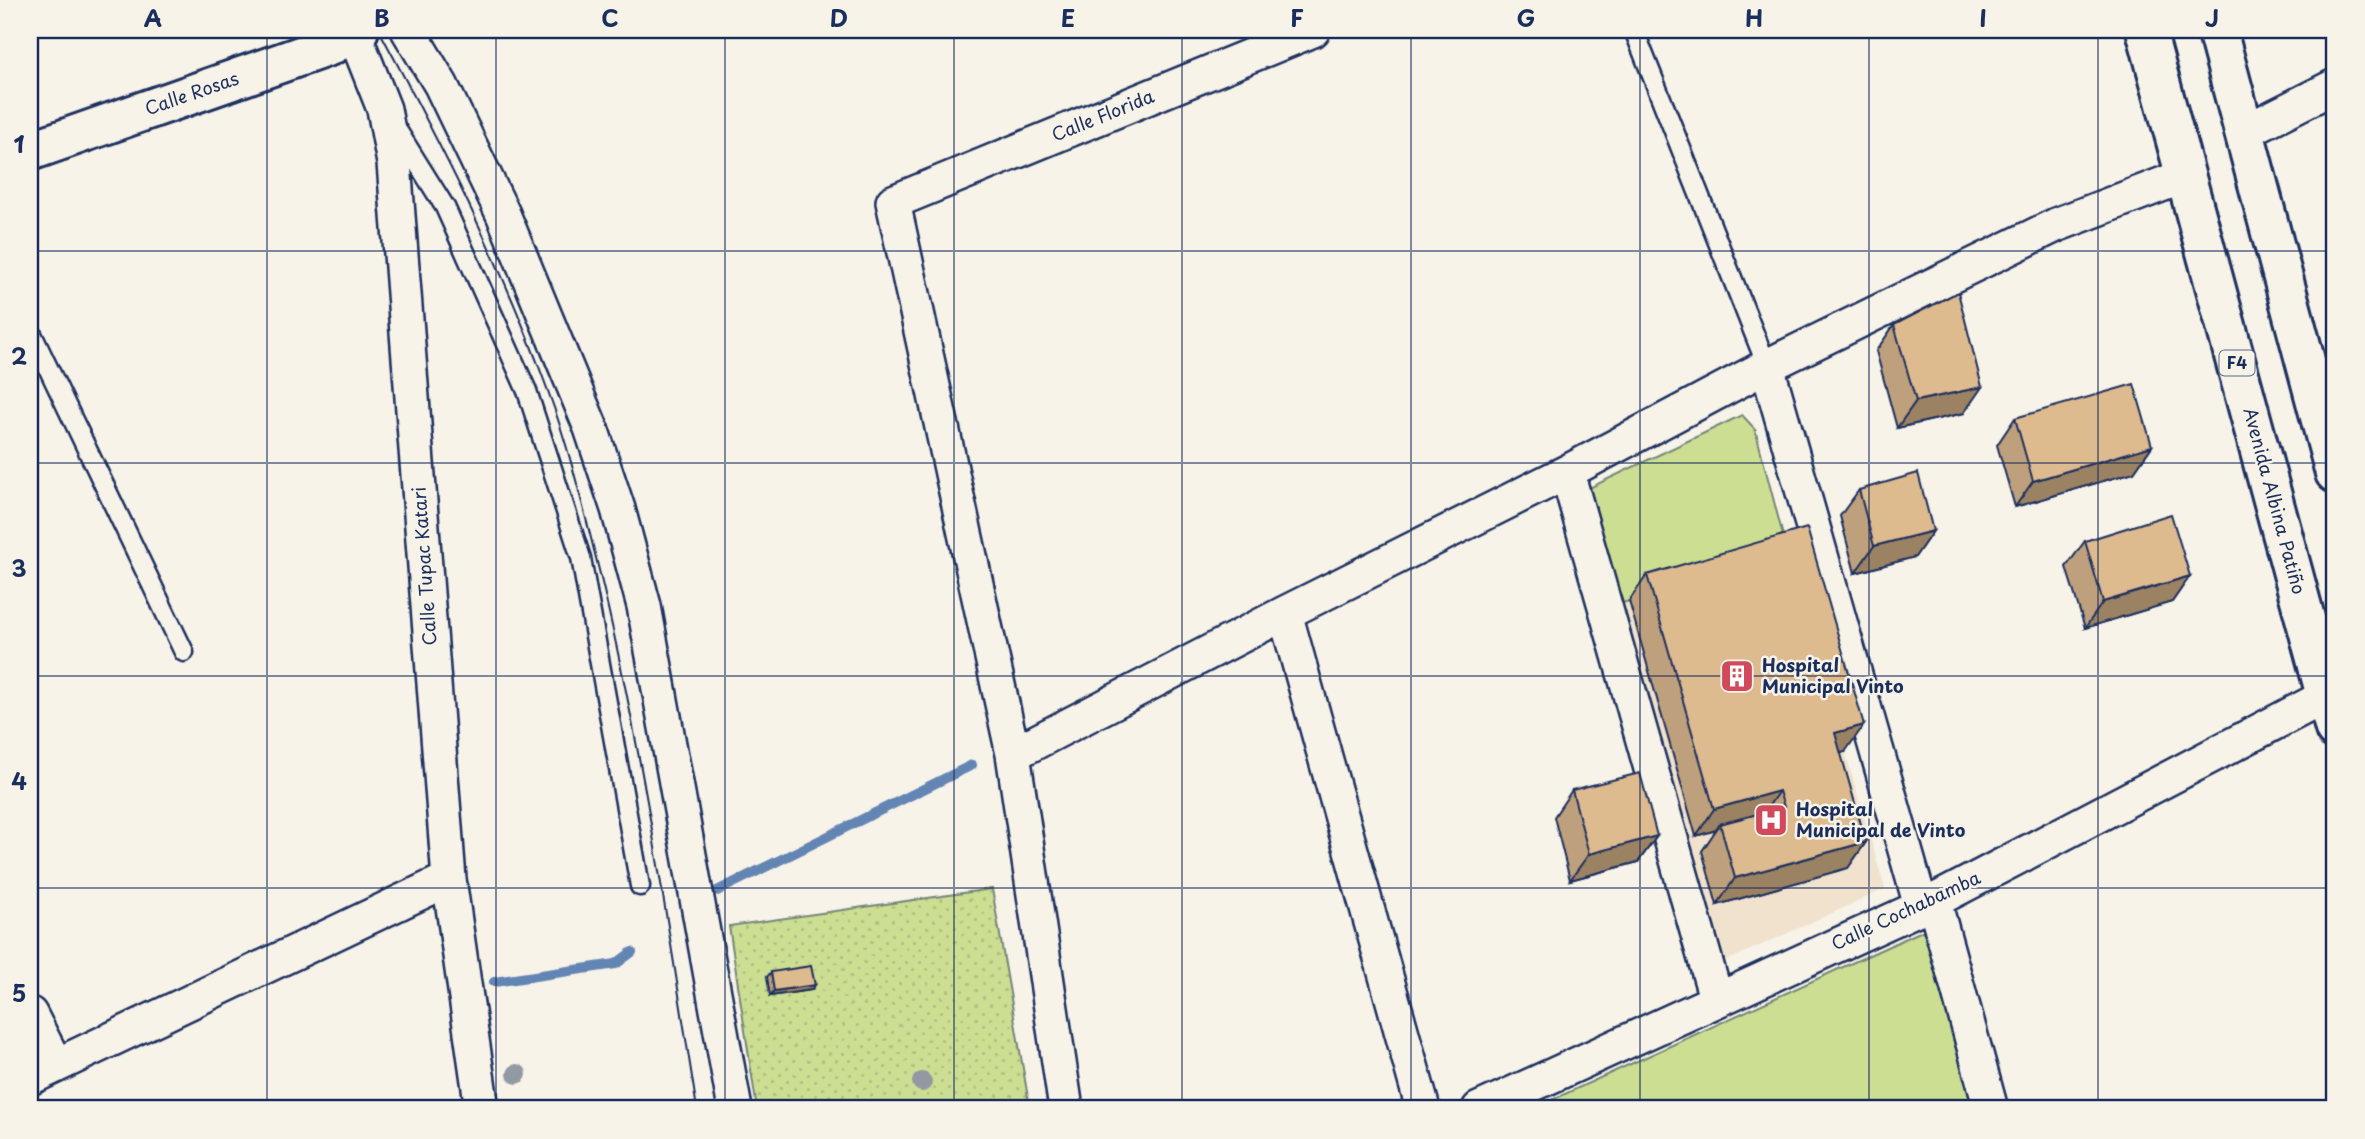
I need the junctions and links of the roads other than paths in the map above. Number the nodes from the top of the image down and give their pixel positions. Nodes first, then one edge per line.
1 (408, 30) edge
2 (1313, 30) edge
3 (1634, 30) edge
4 (2146, 30) edge
5 (2217, 30) edge
6 (355, 31) edge
7 (2335, 86) edge
8 (384, 109) junction
9 (2244, 132) junction
10 (30, 151) edge
11 (2187, 175) junction
12 (30, 330) edge
13 (1766, 366) junction
14 (1567, 472) junction
15 (2335, 473) edge
16 (1285, 613) junction
17 (184, 652) dead end
18 (2331, 713) edge
19 (1013, 754) junction
20 (449, 879) junction
21 (640, 886) dead end
22 (1928, 903) junction
23 (1716, 998) junction
24 (30, 1014) edge
25 (43, 1072) edge
26 (482, 1109) edge
27 (735, 1109) edge
28 (1066, 1109) edge
29 (1423, 1109) edge
30 (1479, 1109) edge
31 (1991, 1109) edge

1 - 27 street
2 - 19 street, Calle Florida
3 - 13 lane
4 - 11 main road, Avenida Albina Patiño / F4
5 - 9 main road
6 - 8 street, Calle Tupac Katari
6 - 10 main road, Calle Rosas
7 - 9 street
8 - 20 street, Calle Tupac Katari
8 - 21 lane
9 - 15 main road
11 - 13 street
11 - 18 main road, Avenida Albina Patiño / F4
12 - 17 lane
13 - 14 street
13 - 22 street
14 - 16 street
14 - 23 street
16 - 19 street
16 - 29 street
18 - 22 street, Calle Cochabamba
19 - 28 street
20 - 25 street
20 - 26 street, Calle Tupac Katari
22 - 23 street, Calle Cochabamba
22 - 31 street
23 - 30 street, Calle Cochabamba
24 - 25 street

